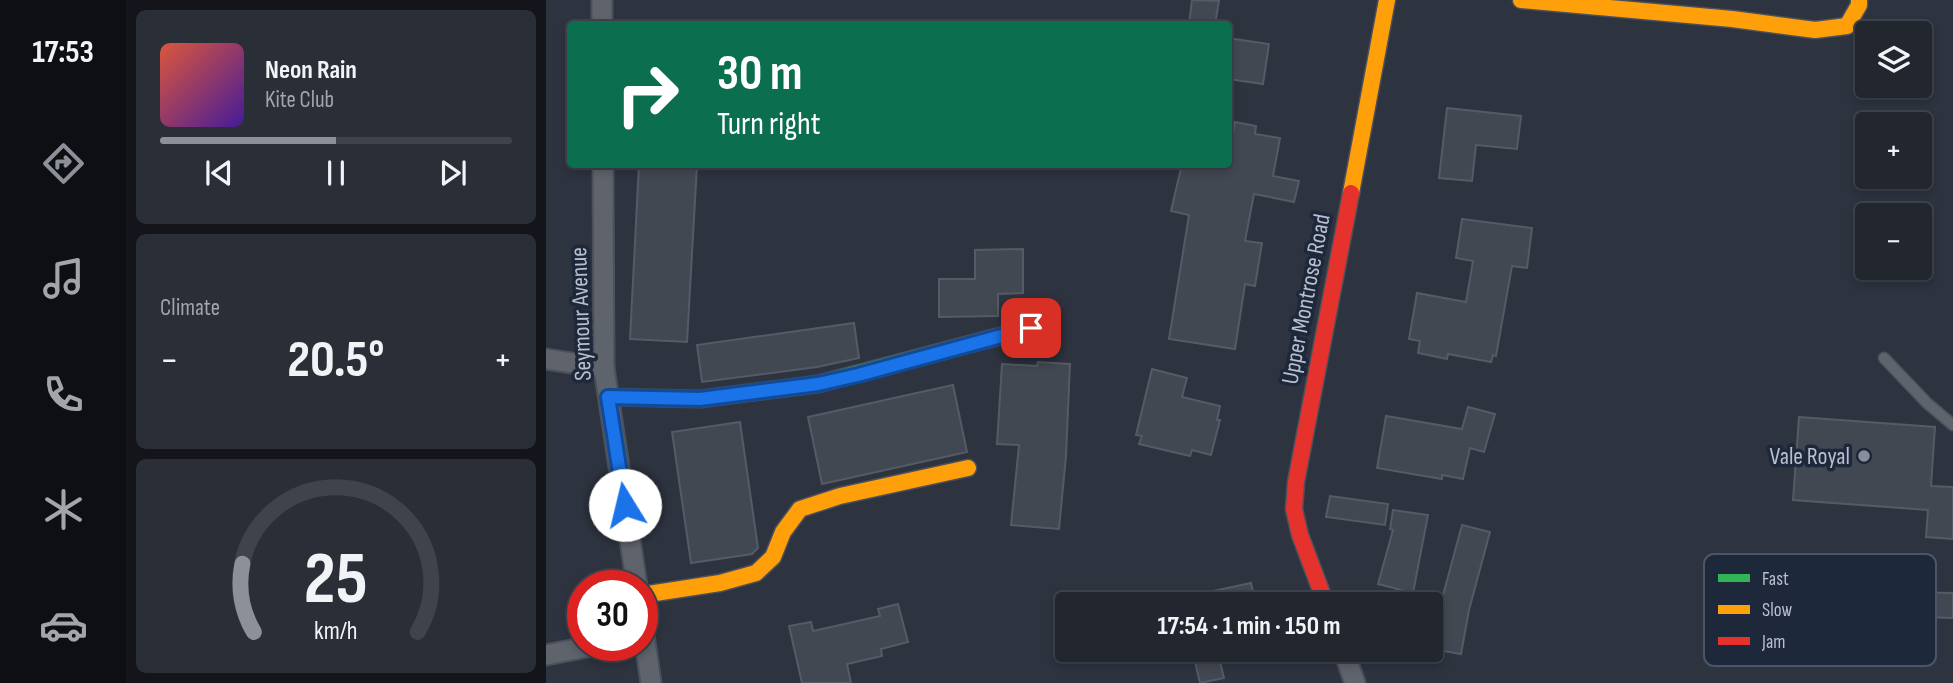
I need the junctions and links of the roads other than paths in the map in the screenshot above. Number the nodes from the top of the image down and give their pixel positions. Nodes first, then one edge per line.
1 (602, 0) edge
2 (1387, 0) edge
3 (1521, 0) edge
4 (1859, 0) edge
5 (602, 21) edge
6 (603, 168) edge
7 (1031, 328) dead end
8 (1884, 358) dead end
9 (546, 359) edge
10 (604, 368) junction
11 (608, 397) junction
12 (1953, 425) edge
13 (968, 468) dead end
14 (635, 570) edge
15 (1321, 592) edge
16 (658, 593) edge
17 (567, 650) edge
18 (546, 654) edge
19 (648, 661) edge
20 (1348, 662) edge
21 (651, 683) edge
22 (1355, 683) edge

1 - 5 street
2 - 15 street, Upper Montrose Road
3 - 4 street
6 - 10 street, Seymour Avenue
7 - 11 street
8 - 12 lane
9 - 10 street
10 - 11 street, Seymour Avenue
11 - 14 street, Seymour Avenue
13 - 16 street
17 - 18 street
19 - 21 street
20 - 22 street

